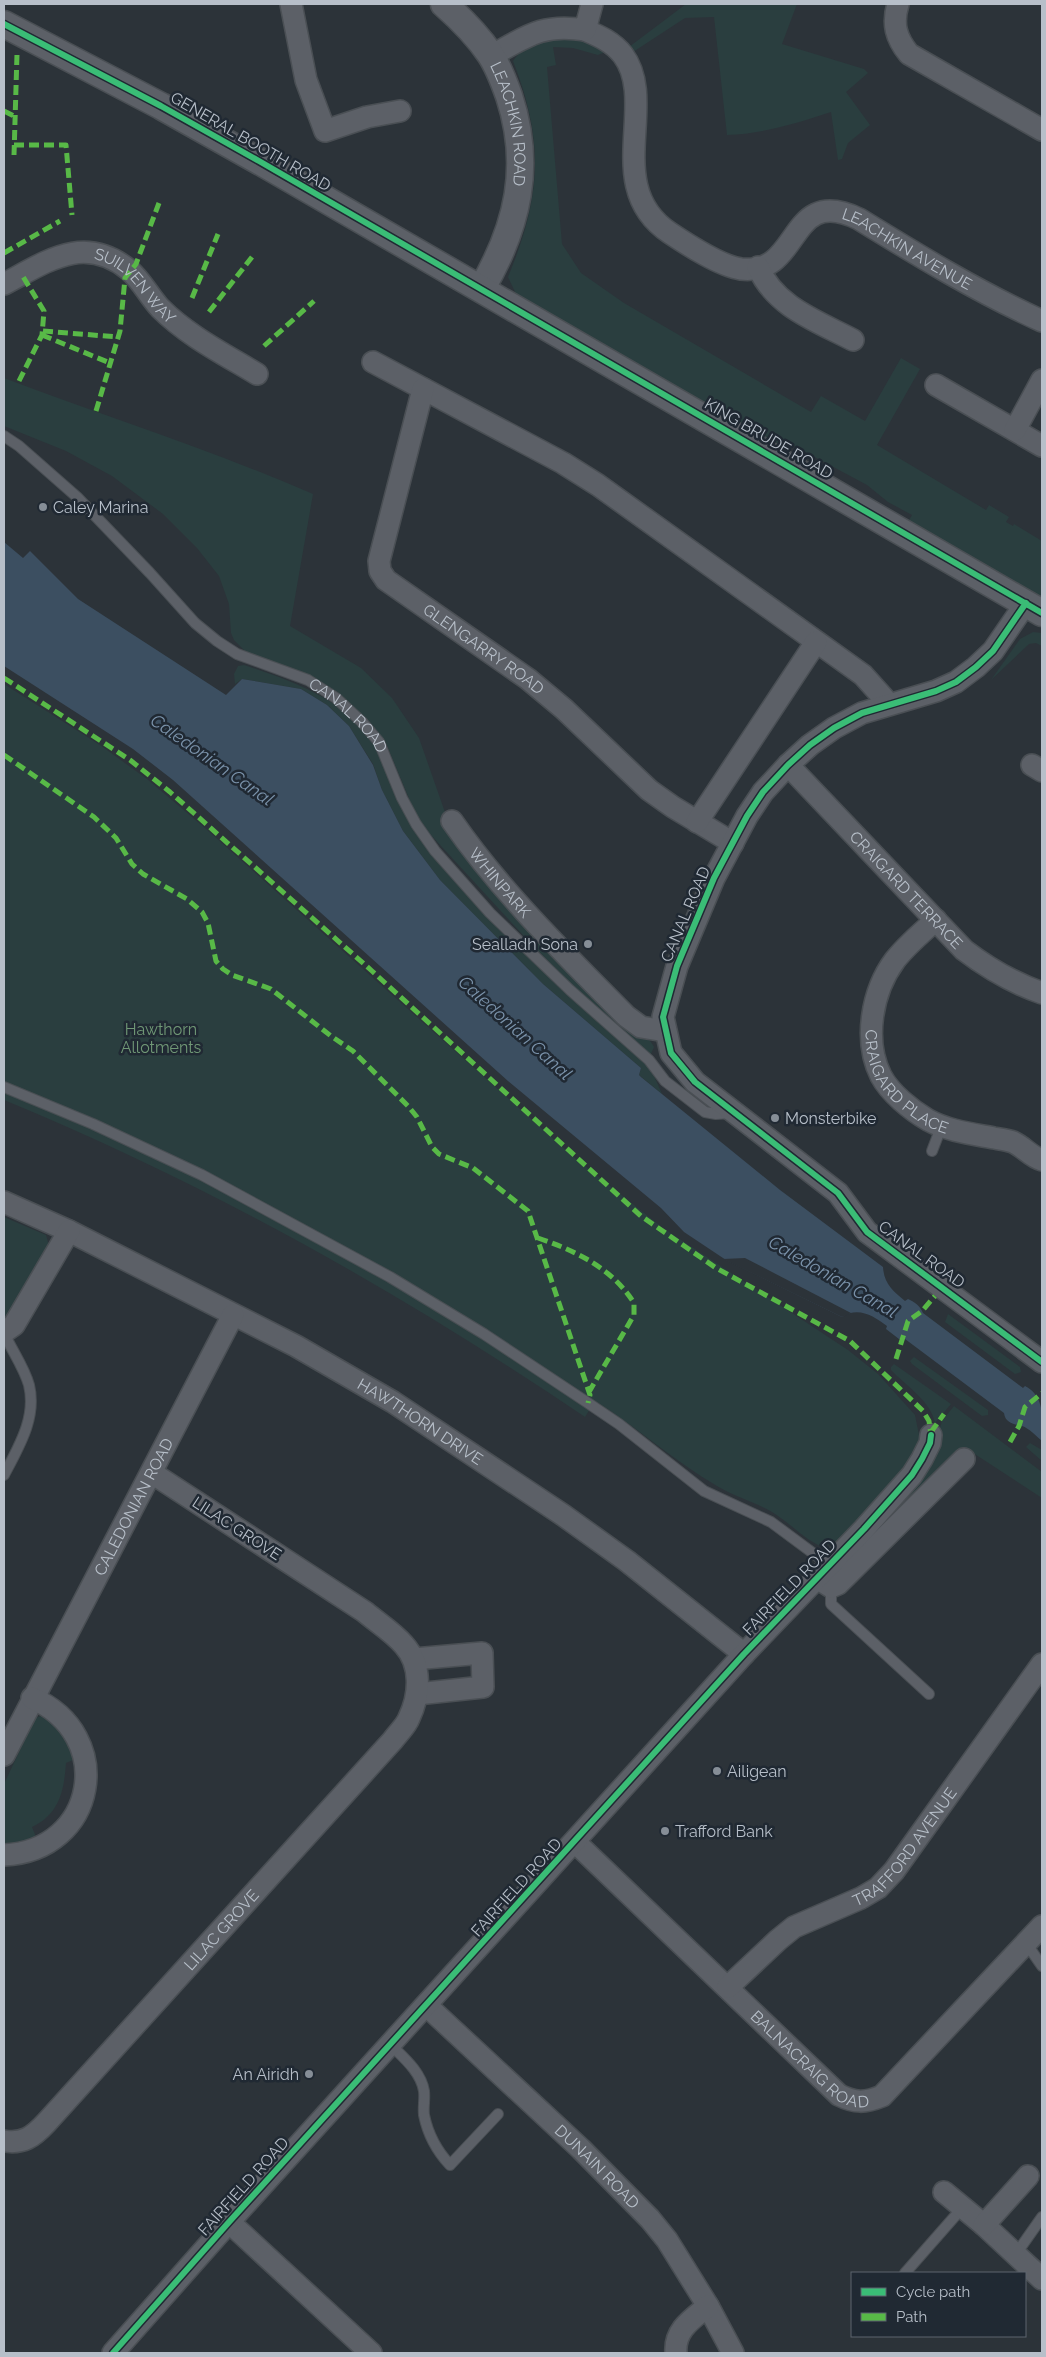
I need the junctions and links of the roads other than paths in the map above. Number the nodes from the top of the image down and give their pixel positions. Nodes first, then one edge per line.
1 (291, 4) edge
2 (444, 4) edge
3 (592, 4) edge
4 (898, 4) edge
5 (4, 24) edge
6 (585, 30) junction
7 (491, 56) junction
8 (400, 111) dead end
9 (1042, 130) edge
10 (758, 267) junction
11 (4, 284) edge
12 (482, 288) junction
13 (1042, 321) edge
14 (853, 340) dead end
15 (373, 362) dead end
16 (258, 374) dead end
17 (1042, 380) edge
18 (936, 385) dead end
19 (423, 389) junction
20 (1014, 430) junction
21 (4, 436) edge
22 (1042, 446) edge
23 (1034, 608) edge
24 (816, 642) junction
25 (889, 704) junction
26 (788, 765) junction
27 (452, 821) dead end
28 (697, 822) junction
29 (733, 843) junction
30 (936, 920) junction
31 (1042, 993) edge
32 (665, 1031) junction
33 (4, 1087) edge
34 (734, 1113) junction
35 (942, 1125) junction
36 (932, 1150) dead end
37 (1042, 1160) edge
38 (4, 1202) edge
39 (69, 1231) junction
40 (233, 1315) junction
41 (4, 1332) edge
42 (1042, 1362) edge
43 (931, 1435) dead end
44 (964, 1460) dead end
45 (152, 1473) junction
46 (4, 1475) edge
47 (826, 1577) junction
48 (744, 1654) junction
49 (414, 1659) junction
50 (1042, 1664) edge
51 (417, 1694) junction
52 (929, 1694) dead end
53 (32, 1698) junction
54 (11, 1722) edge
55 (4, 1754) edge
56 (575, 1842) junction
57 (4, 1855) edge
58 (1042, 1926) edge
59 (1026, 1944) junction
60 (1042, 1966) edge
61 (728, 1987) junction
62 (427, 2006) junction
63 (391, 2044) junction
64 (498, 2114) dead end
65 (4, 2141) edge
66 (1028, 2176) dead end
67 (944, 2192) dead end
68 (962, 2207) junction
69 (1042, 2217) edge
70 (229, 2222) junction
71 (984, 2225) junction
72 (1016, 2254) junction
73 (907, 2272) edge
74 (1042, 2279) edge
75 (708, 2306) junction
76 (113, 2353) edge
77 (371, 2353) edge
78 (676, 2353) edge
79 (733, 2353) edge

1 - 8 street
2 - 7 street, LEACHKIN ROAD
3 - 6 street
4 - 9 street
5 - 12 street, GENERAL BOOTH ROAD
6 - 7 street
6 - 10 street, LEACHKIN AVENUE
7 - 12 street, LEACHKIN ROAD
10 - 13 street, LEACHKIN AVENUE
10 - 14 street
11 - 16 street, SUILVEN WAY
12 - 23 street, KING BRUDE ROAD
15 - 19 street
17 - 20 street
18 - 20 street
19 - 24 street
19 - 28 street, GLENGARRY ROAD
20 - 22 street
21 - 34 lane, CANAL ROAD
23 - 25 street, CANAL ROAD
24 - 25 street
24 - 28 street
25 - 26 street, CANAL ROAD
26 - 29 street, CANAL ROAD
26 - 30 street, CRAIGARD TERRACE
27 - 32 street, WHINPARK
28 - 29 street, GLENGARRY ROAD
29 - 32 street, CANAL ROAD
30 - 31 street, CRAIGARD TERRACE
30 - 35 street, CRAIGARD PLACE
32 - 34 street, CANAL ROAD
33 - 47 lane
34 - 42 street, CANAL ROAD
35 - 36 lane
35 - 37 street, CRAIGARD PLACE
38 - 39 street, HAWTHORN DRIVE
39 - 40 street, HAWTHORN DRIVE
39 - 41 street
40 - 45 street, CALEDONIAN ROAD
40 - 48 street, HAWTHORN DRIVE
41 - 46 lane
43 - 47 street, FAIRFIELD ROAD
44 - 47 street, FAIRFIELD ROAD
45 - 49 street, LILAC GROVE
45 - 53 street, CALEDONIAN ROAD
47 - 48 street, FAIRFIELD ROAD
47 - 52 lane
48 - 56 street, FAIRFIELD ROAD
49 - 51 street, LILAC GROVE
49 - 51 street
50 - 61 street, TRAFFORD AVENUE
51 - 65 street, LILAC GROVE
53 - 54 street, CALEDONIAN ROAD
53 - 57 street
54 - 55 street, CALEDONIAN ROAD
56 - 61 street, BALNACRAIG ROAD
56 - 62 street, FAIRFIELD ROAD
58 - 59 street, BALNACRAIG ROAD
59 - 60 lane
59 - 61 street, BALNACRAIG ROAD
62 - 63 street, FAIRFIELD ROAD
62 - 75 street, DUNAIN ROAD
63 - 64 lane
63 - 70 street, FAIRFIELD ROAD
66 - 71 street
67 - 68 street
68 - 71 street
68 - 73 lane
69 - 72 lane
70 - 76 street, FAIRFIELD ROAD
70 - 77 street
71 - 72 street
72 - 74 street
75 - 78 street
75 - 79 street, DUNAIN ROAD

